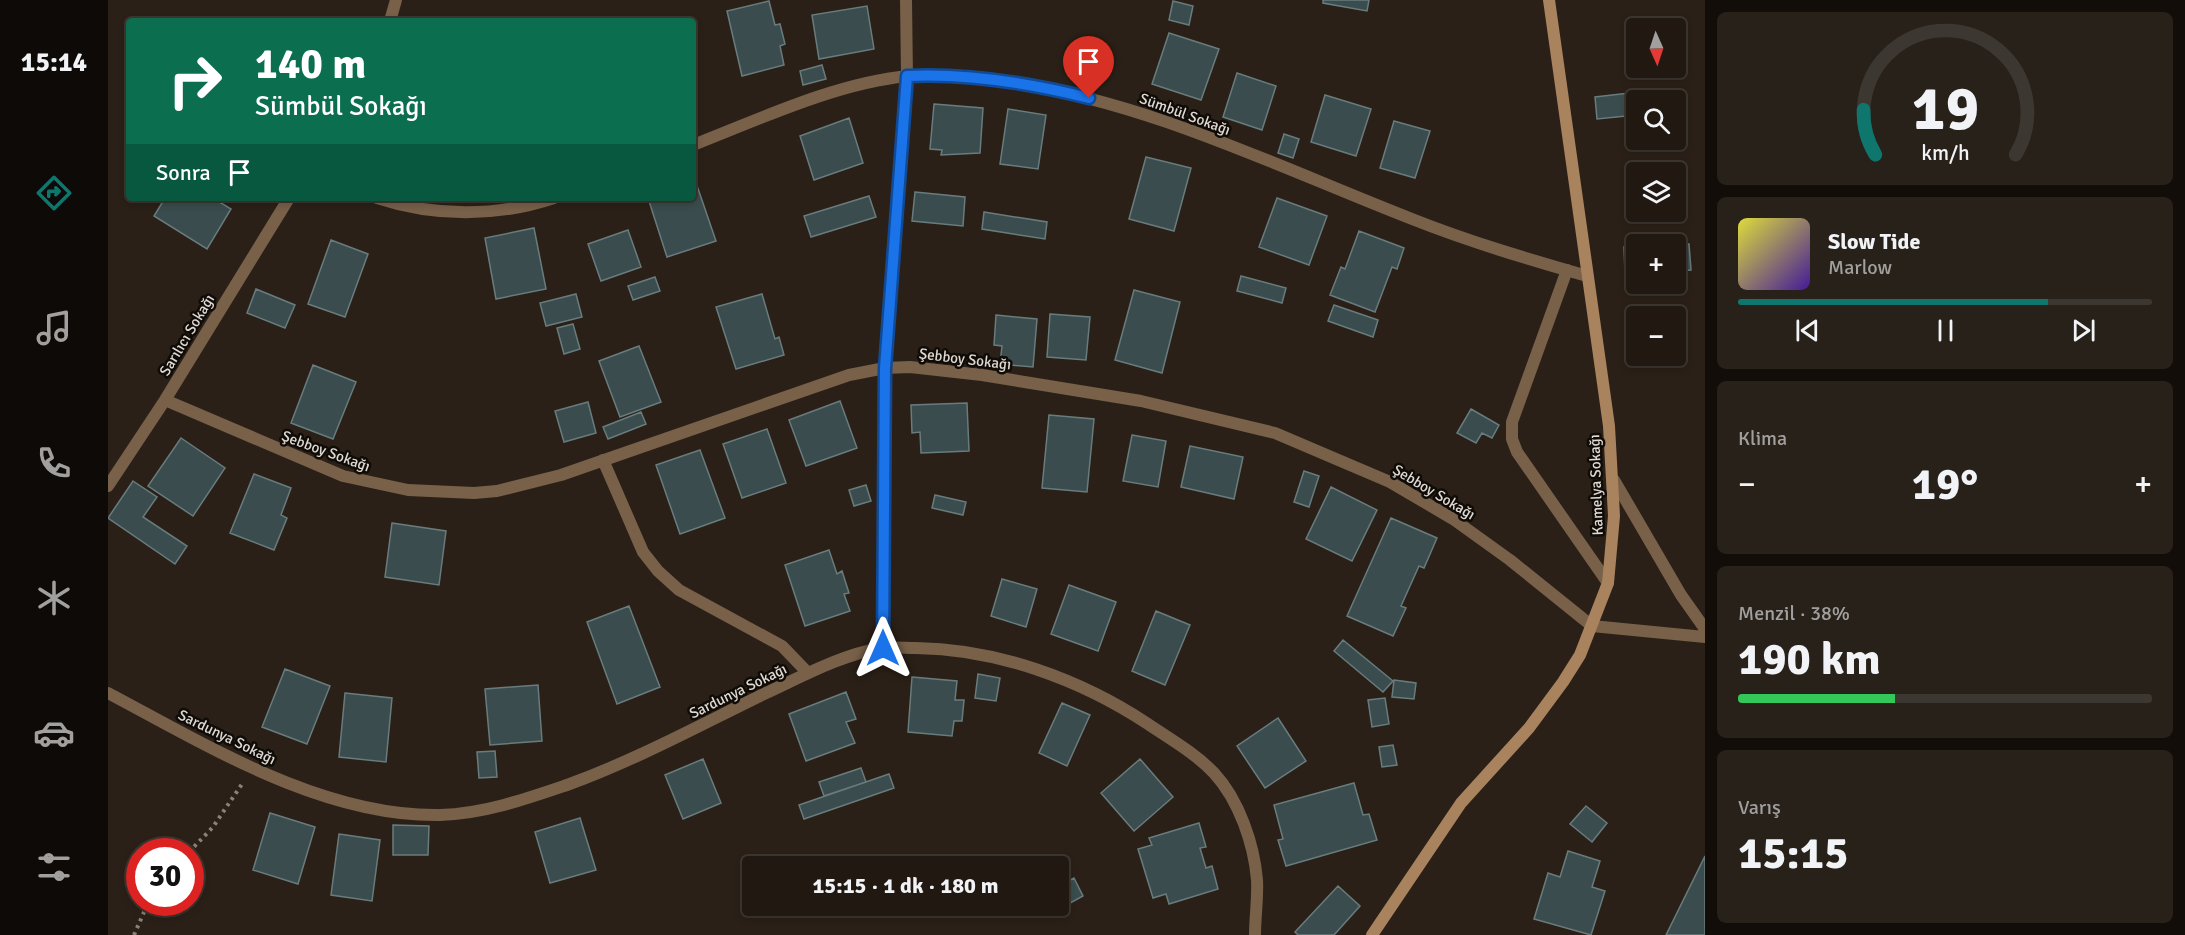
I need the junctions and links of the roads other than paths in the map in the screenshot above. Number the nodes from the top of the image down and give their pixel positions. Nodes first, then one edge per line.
1 (396, 0) edge
2 (906, 0) edge
3 (1549, 0) edge
4 (391, 18) edge
5 (907, 76) junction
6 (696, 144) edge
7 (288, 201) edge
8 (389, 201) edge
9 (543, 201) edge
10 (1567, 270) junction
11 (1587, 276) junction
12 (885, 368) junction
13 (165, 400) junction
14 (603, 460) junction
15 (1614, 480) junction
16 (108, 486) edge
17 (1608, 583) junction
18 (1592, 626) junction
19 (1705, 629) edge
20 (1705, 637) edge
21 (883, 648) junction
22 (808, 673) junction
23 (108, 693) edge
24 (1255, 935) edge
25 (1372, 935) edge

1 - 4 street
2 - 5 street
3 - 11 street, Kamelya Sokağı
5 - 6 street, Sümbül Sokağı
5 - 10 street, Sümbül Sokağı
5 - 12 street
7 - 13 street, Sarılıcı Sokağı
8 - 9 street
10 - 11 street, Sümbül Sokağı
10 - 17 street
11 - 15 street, Kamelya Sokağı
12 - 14 street, Şebboy Sokağı
12 - 18 street, Şebboy Sokağı
12 - 21 street
13 - 14 street, Şebboy Sokağı
13 - 16 street, Sarılıcı Sokağı
14 - 22 street
15 - 17 street, Kamelya Sokağı
15 - 19 street
17 - 18 street, Kamelya Sokağı
18 - 20 street
18 - 25 street, Kamelya Sokağı
21 - 22 street, Sardunya Sokağı
21 - 24 street, Sardunya Sokağı
22 - 23 street, Sardunya Sokağı

